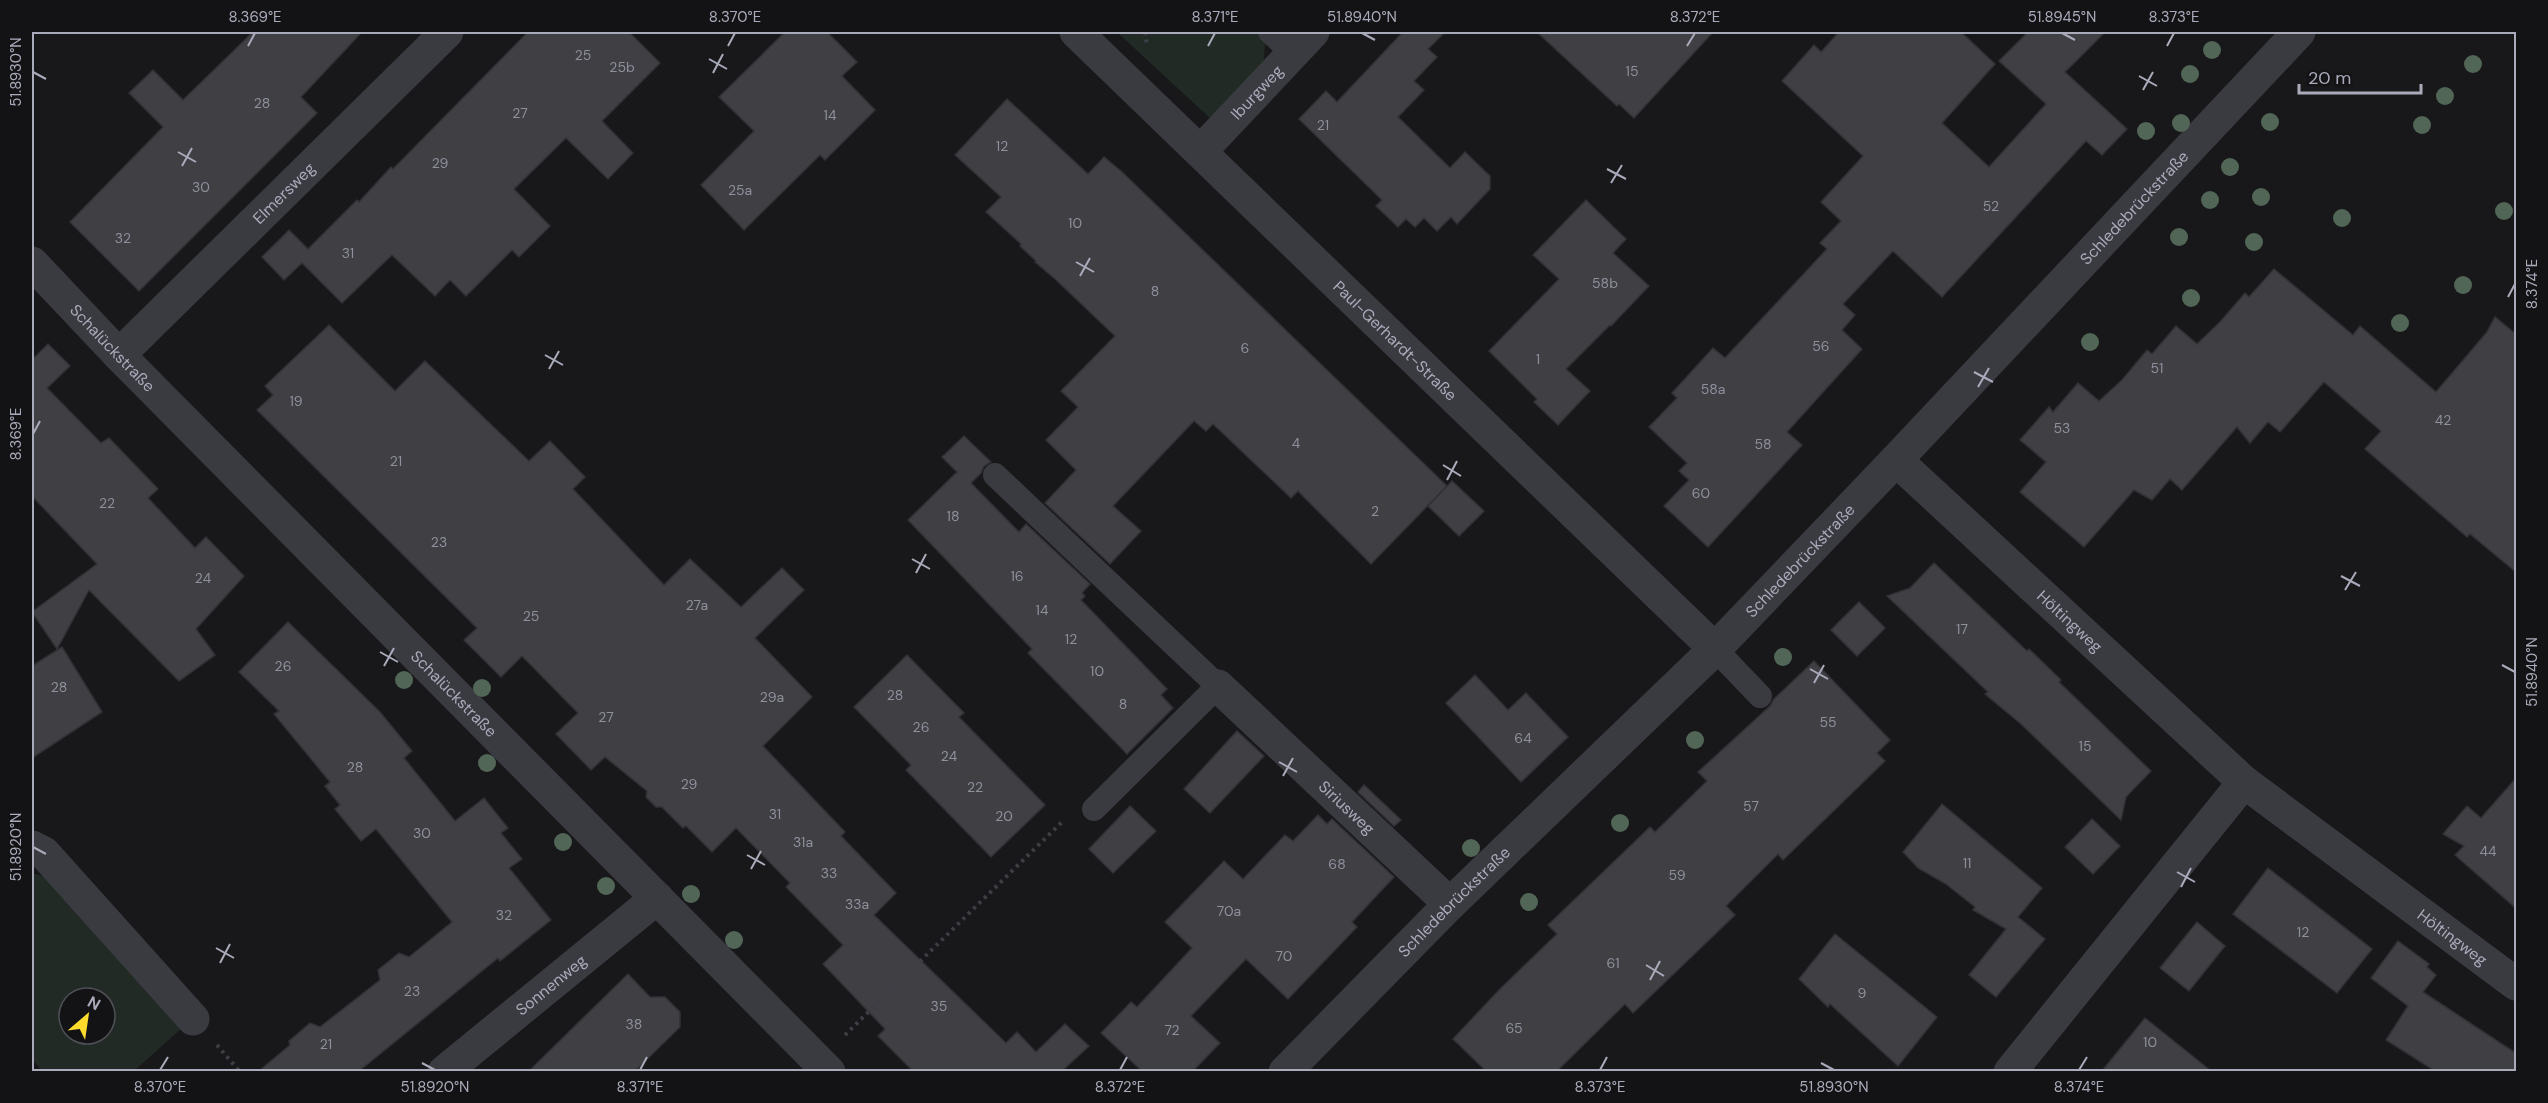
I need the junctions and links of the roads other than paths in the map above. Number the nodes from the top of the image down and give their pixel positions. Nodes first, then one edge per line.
1 (447, 32) edge
2 (1076, 32) edge
3 (2299, 32) edge
4 (1292, 39) edge
5 (1201, 151) junction
6 (32, 263) edge
7 (119, 355) junction
8 (1896, 460) junction
9 (995, 475) dead end
10 (1715, 649) junction
11 (1218, 686) junction
12 (1760, 696) dead end
13 (2244, 782) junction
14 (1094, 809) road end
15 (32, 847) edge
16 (657, 898) junction
17 (1450, 904) junction
18 (2517, 984) edge
19 (193, 1019) dead end
20 (824, 1066) edge
21 (444, 1071) edge
22 (1285, 1071) edge
23 (2010, 1071) edge

1 - 7 street, Elmersweg
2 - 5 street, Paul-Gerhardt-Straße
3 - 8 street, Schledebrückstraße
4 - 5 street, Iburgweg
5 - 10 street, Paul-Gerhardt-Straße
6 - 7 street, Schalückstraße
7 - 16 street, Schalückstraße
8 - 10 street, Schledebrückstraße
8 - 13 street, Höltingweg
9 - 11 lane
10 - 12 lane
10 - 17 street, Schledebrückstraße
11 - 14 lane
11 - 17 street, Siriusweg
13 - 18 street, Höltingweg
13 - 23 street
15 - 19 street
16 - 20 street, Schalückstraße
16 - 21 street, Sonnenweg
17 - 22 street, Schledebrückstraße

